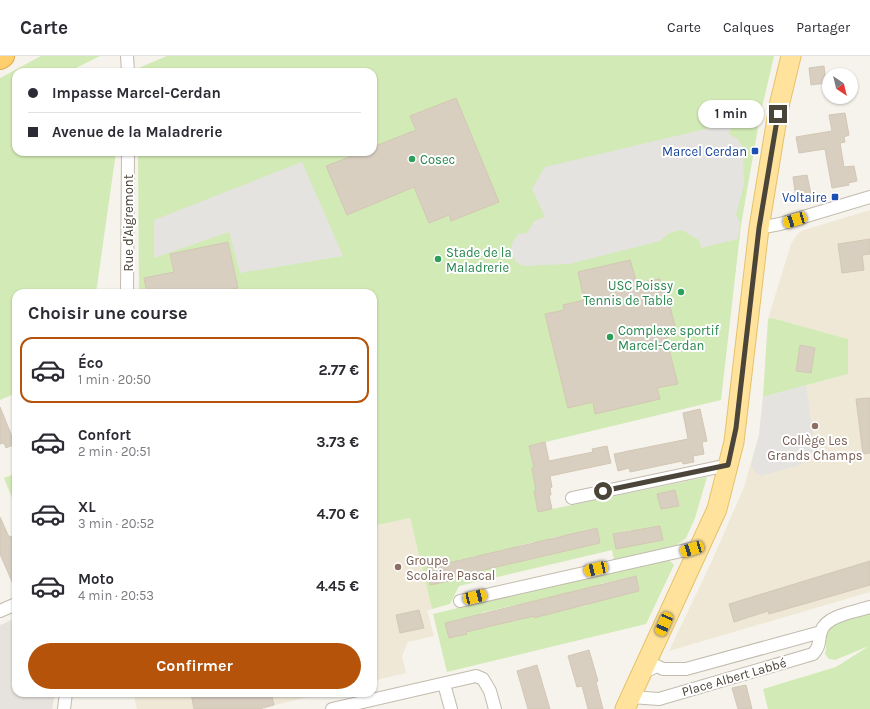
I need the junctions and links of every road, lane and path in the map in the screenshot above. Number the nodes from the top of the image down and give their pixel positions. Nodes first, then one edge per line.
1 (3, 56) edge
2 (127, 56) edge
3 (791, 56) edge
4 (0, 58) edge
5 (128, 68) edge
6 (128, 156) edge
7 (870, 197) edge
8 (759, 228) junction
9 (127, 289) edge
10 (728, 465) junction
11 (572, 498) dead end
12 (699, 547) junction
13 (460, 601) dead end
14 (12, 606) edge
15 (870, 607) edge
16 (0, 611) edge
17 (821, 632) junction
18 (642, 673) junction
19 (444, 684) junction
20 (66, 697) edge
21 (628, 703) edge
22 (64, 709) edge
23 (332, 709) edge
24 (451, 709) edge
25 (495, 709) edge

1 - 4 highway
2 - 5 street
3 - 8 main road
6 - 9 street, Rue d'Aigremont
7 - 8 street
8 - 10 main road
10 - 11 street
10 - 12 main road
12 - 13 street
12 - 18 main road
14 - 16 street
15 - 17 street, Place Albert Labbé
17 - 18 street, Place Albert Labbé
17 - 21 street, Place Albert Labbé
18 - 21 main road
19 - 23 street
19 - 24 street
19 - 25 street
20 - 22 street

